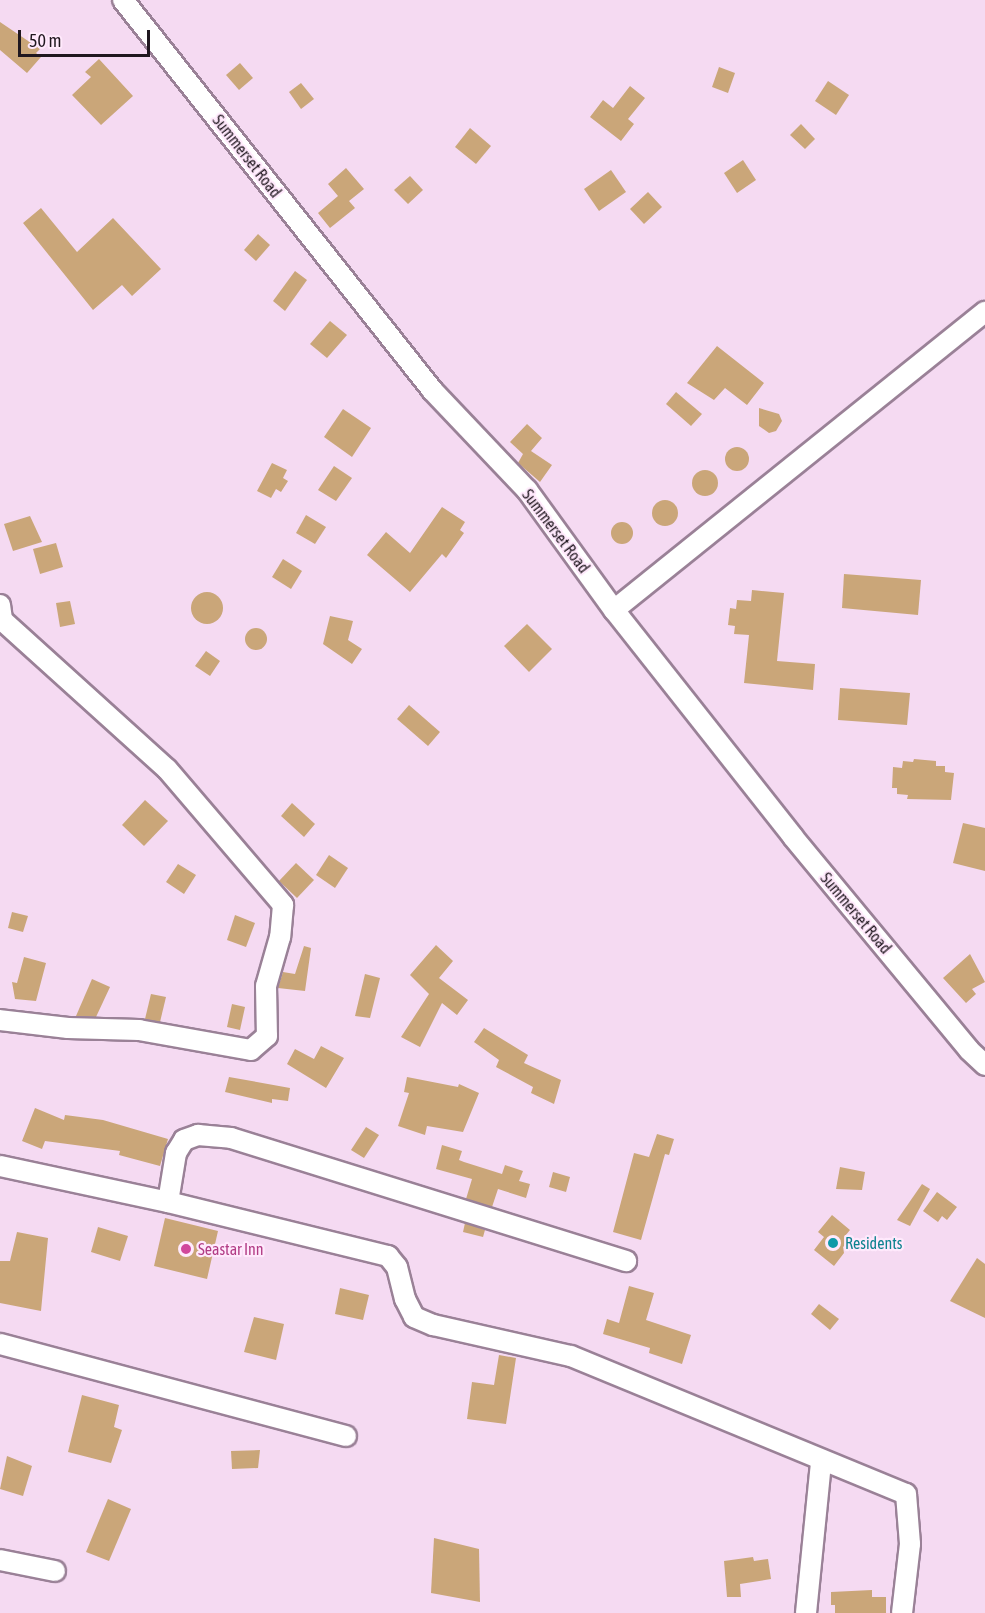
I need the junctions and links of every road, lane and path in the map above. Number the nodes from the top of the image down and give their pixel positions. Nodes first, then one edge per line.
1 (123, 0) edge
2 (985, 312) edge
3 (0, 605) edge
4 (614, 610) junction
5 (0, 1020) edge
6 (985, 1065) edge
7 (0, 1166) edge
8 (168, 1202) junction
9 (626, 1261) dead end
10 (0, 1344) edge
11 (346, 1436) dead end
12 (821, 1462) junction
13 (0, 1560) edge
14 (55, 1571) dead end
15 (806, 1613) edge
16 (902, 1613) edge

1 - 4 street, Summerset Road
2 - 4 street
3 - 5 street
4 - 6 street, Summerset Road
7 - 8 street
8 - 9 street
8 - 12 street
10 - 11 street
12 - 15 street
12 - 16 street
13 - 14 street

